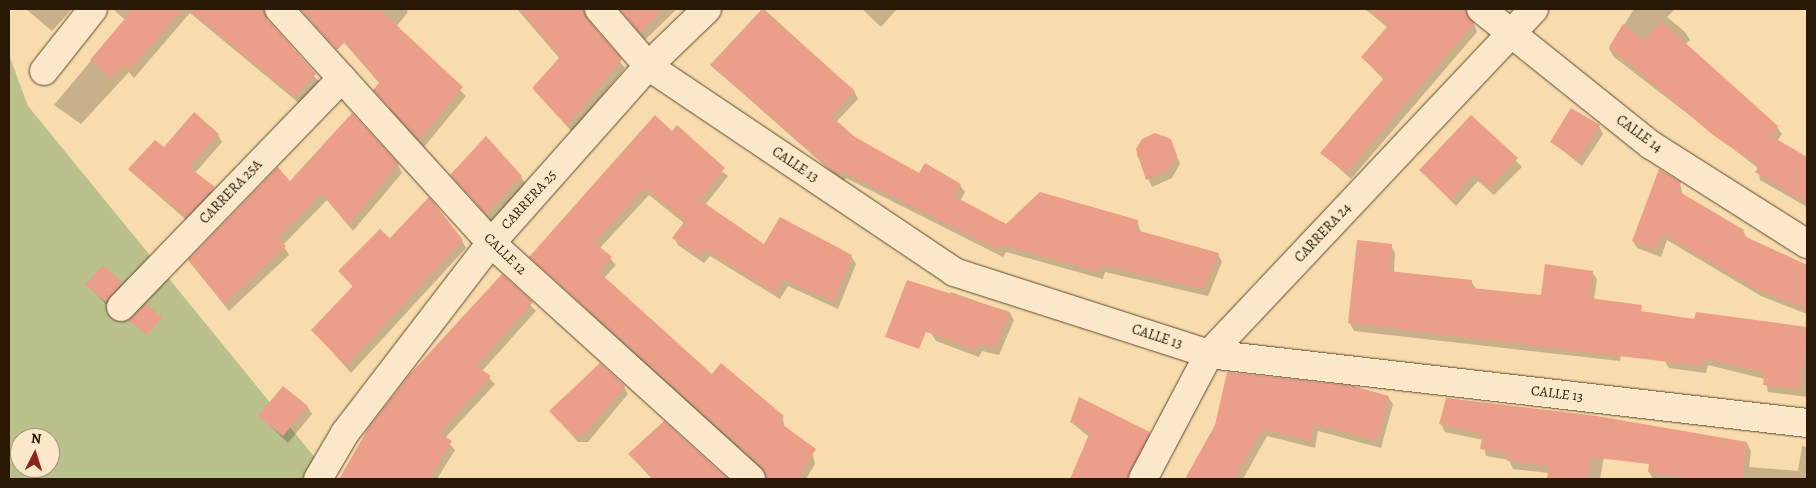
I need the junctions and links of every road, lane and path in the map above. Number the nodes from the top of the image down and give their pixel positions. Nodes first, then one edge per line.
1 (93, 9) edge
2 (279, 9) edge
3 (600, 9) edge
4 (707, 9) edge
5 (1481, 9) edge
6 (1534, 9) edge
7 (1508, 35) junction
8 (648, 66) junction
9 (44, 71) dead end
10 (342, 78) junction
11 (491, 242) junction
12 (1807, 244) edge
13 (121, 307) dead end
14 (1209, 354) junction
15 (1807, 423) edge
16 (318, 479) edge
17 (751, 479) edge
18 (1144, 479) edge

1 - 9 street
2 - 10 street, CALLE 12
3 - 8 street, CALLE 13
4 - 8 street, CARRERA 25
5 - 7 street, CALLE 14
6 - 7 street, CARRERA 24
7 - 12 street, CALLE 14
7 - 14 street, CARRERA 24
8 - 11 street, CARRERA 25
8 - 14 street, CALLE 13
10 - 11 street, CALLE 12
10 - 13 street, CARRERA 25A
11 - 16 street, CARRERA 25
11 - 17 street, CALLE 12
14 - 15 street, CALLE 13
14 - 18 street, CARRERA 24

